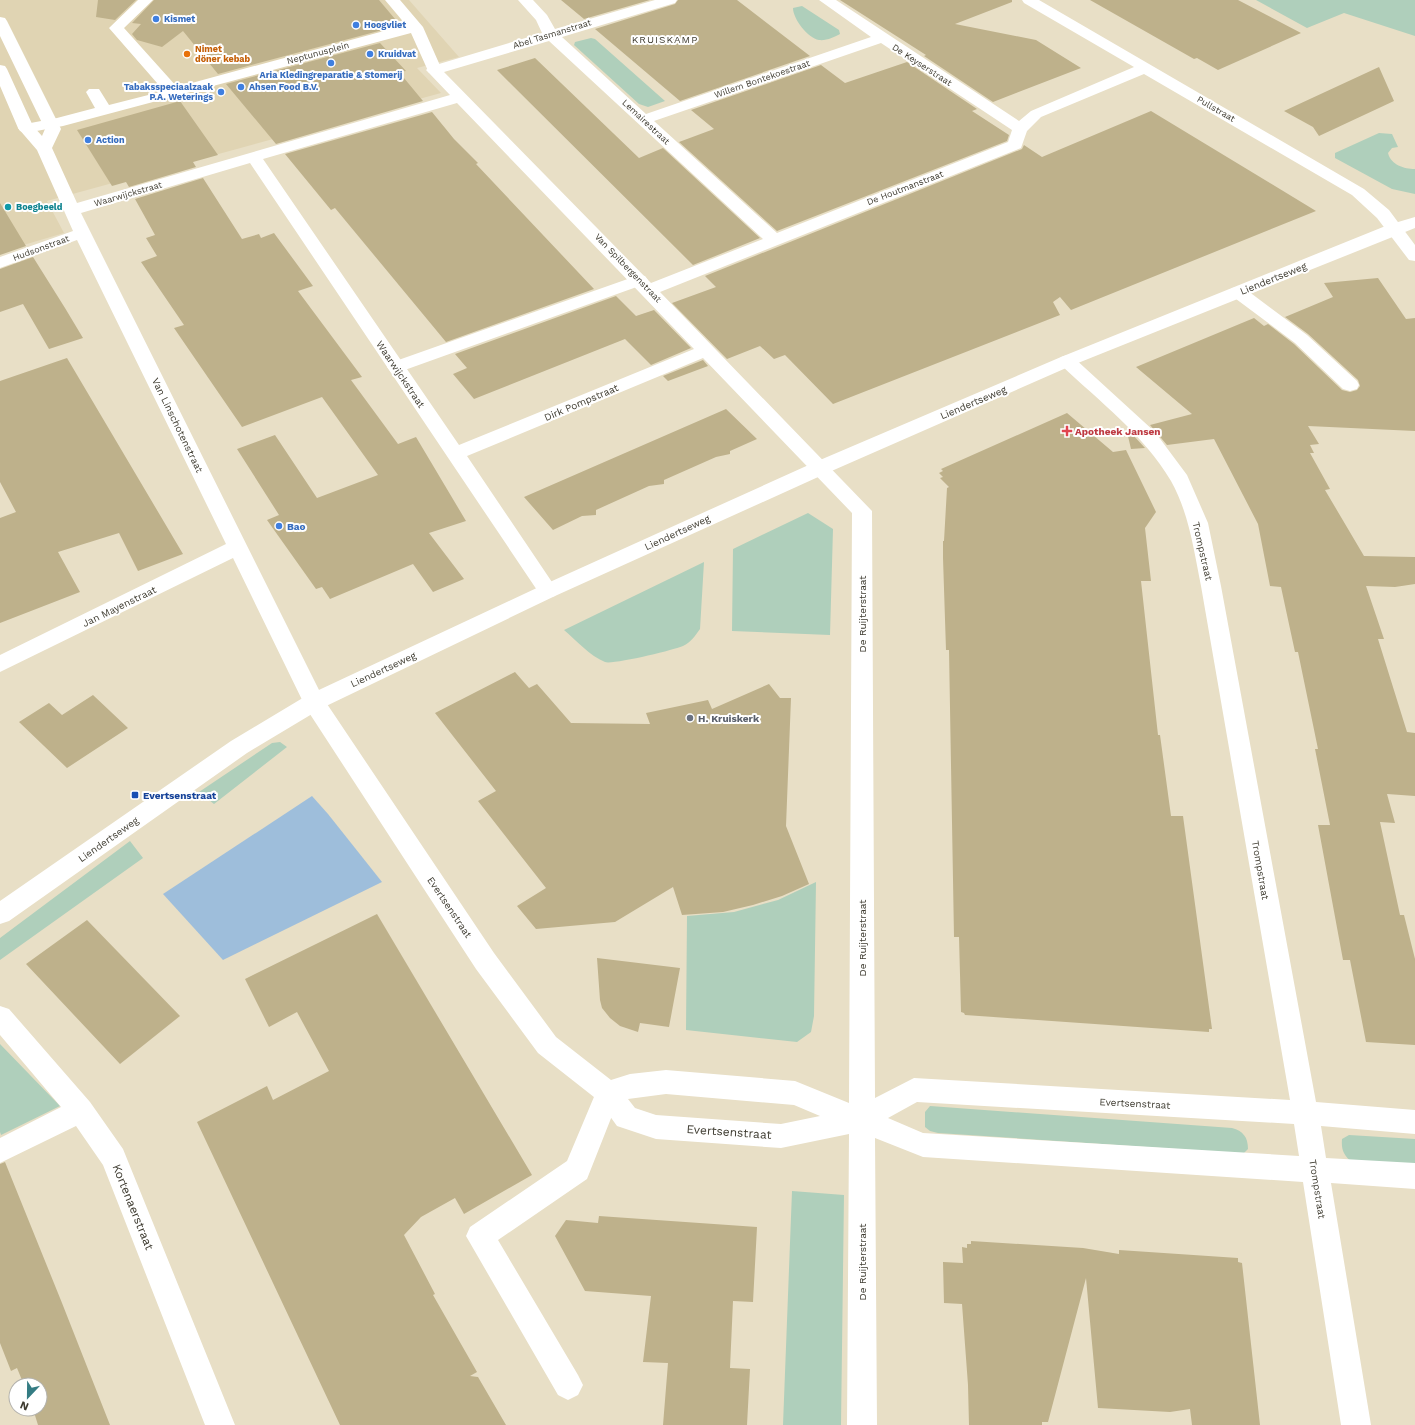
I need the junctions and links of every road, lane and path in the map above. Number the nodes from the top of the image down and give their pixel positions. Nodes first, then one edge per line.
1 (146, 0) edge
2 (392, 0) edge
3 (525, 0) edge
4 (670, 0) edge
5 (826, 0) edge
6 (1029, 0) edge
7 (0, 21) edge
8 (416, 27) junction
9 (550, 34) junction
10 (882, 38) junction
11 (1145, 68) junction
12 (0, 69) edge
13 (434, 70) junction
14 (94, 92) dead end
15 (174, 92) junction
16 (460, 97) junction
17 (104, 110) junction
18 (643, 120) junction
19 (50, 123) junction
20 (26, 128) junction
21 (1020, 129) junction
22 (44, 148) junction
23 (254, 158) junction
24 (72, 210) junction
25 (1415, 222) edge
26 (1394, 229) junction
27 (82, 233) junction
28 (773, 239) junction
29 (1415, 256) edge
30 (0, 263) edge
31 (644, 285) junction
32 (1238, 292) junction
33 (707, 350) junction
34 (1067, 361) junction
35 (396, 367) junction
36 (1350, 385) dead end
37 (455, 454) junction
38 (820, 468) junction
39 (238, 547) junction
40 (548, 591) junction
41 (0, 664) edge
42 (314, 702) junction
43 (0, 914) edge
44 (0, 1017) edge
45 (608, 1093) junction
46 (81, 1111) junction
47 (1304, 1113) junction
48 (862, 1119) junction
49 (1415, 1122) edge
50 (0, 1151) edge
51 (1315, 1168) junction
52 (1415, 1176) edge
53 (568, 1385) dead end
54 (220, 1425) edge
55 (862, 1425) edge
56 (1356, 1425) edge

1 - 15 street
2 - 8 street
3 - 9 street, Lemairestraat
4 - 9 street, Abel Tasmanstraat
5 - 10 street, De Keyserstraat
6 - 11 street, Pullstraat
7 - 19 street
8 - 13 street
8 - 15 street, Neptunusplein
9 - 13 street, Abel Tasmanstraat
9 - 18 street, Lemairestraat
10 - 18 street, Willem Bontekoestraat
10 - 21 street, De Keyserstraat
11 - 21 street, De Houtmanstraat
11 - 26 street, Pullstraat
12 - 20 street
13 - 16 street, Van Spilbergenstraat
14 - 17 street
15 - 17 street, Neptunusplein
16 - 23 street, Waarwijckstraat
16 - 31 street, Van Spilbergenstraat
17 - 19 street, Neptunusplein
18 - 28 street, Lemairestraat
19 - 20 street, Neptunusplein
19 - 22 street
20 - 22 street, Van Linschotenstraat
21 - 28 street, De Houtmanstraat
22 - 24 street, Van Linschotenstraat
23 - 24 street, Waarwijckstraat
23 - 35 street, Waarwijckstraat
24 - 27 street, Van Linschotenstraat
25 - 26 street, Liendertseweg
26 - 29 street, Pullstraat
26 - 32 street, Liendertseweg
27 - 30 street, Hudsonstraat
27 - 39 street, Van Linschotenstraat
28 - 31 street, De Houtmanstraat
31 - 33 street, Van Spilbergenstraat
31 - 35 street
32 - 34 street, Liendertseweg
32 - 36 street
33 - 37 street, Dirk Pompstraat
33 - 38 street, Van Spilbergenstraat
34 - 38 street, Liendertseweg
34 - 47 street, Trompstraat
35 - 37 street, Waarwijckstraat
37 - 40 street, Waarwijckstraat
38 - 40 street, Liendertseweg
38 - 48 street, De Ruijterstraat
39 - 41 street, Jan Mayenstraat
39 - 42 street, Van Linschotenstraat
40 - 42 street, Liendertseweg
42 - 43 street, Liendertseweg
42 - 45 street, Evertsenstraat
44 - 46 street, Kortenaerstraat
45 - 48 street
45 - 48 street, Evertsenstraat
45 - 53 street
46 - 50 street
46 - 54 street, Kortenaerstraat
47 - 48 street, Evertsenstraat
47 - 49 street, Evertsenstraat
47 - 51 street, Trompstraat
48 - 51 street
48 - 55 street, De Ruijterstraat
51 - 52 street
51 - 56 street, Trompstraat

